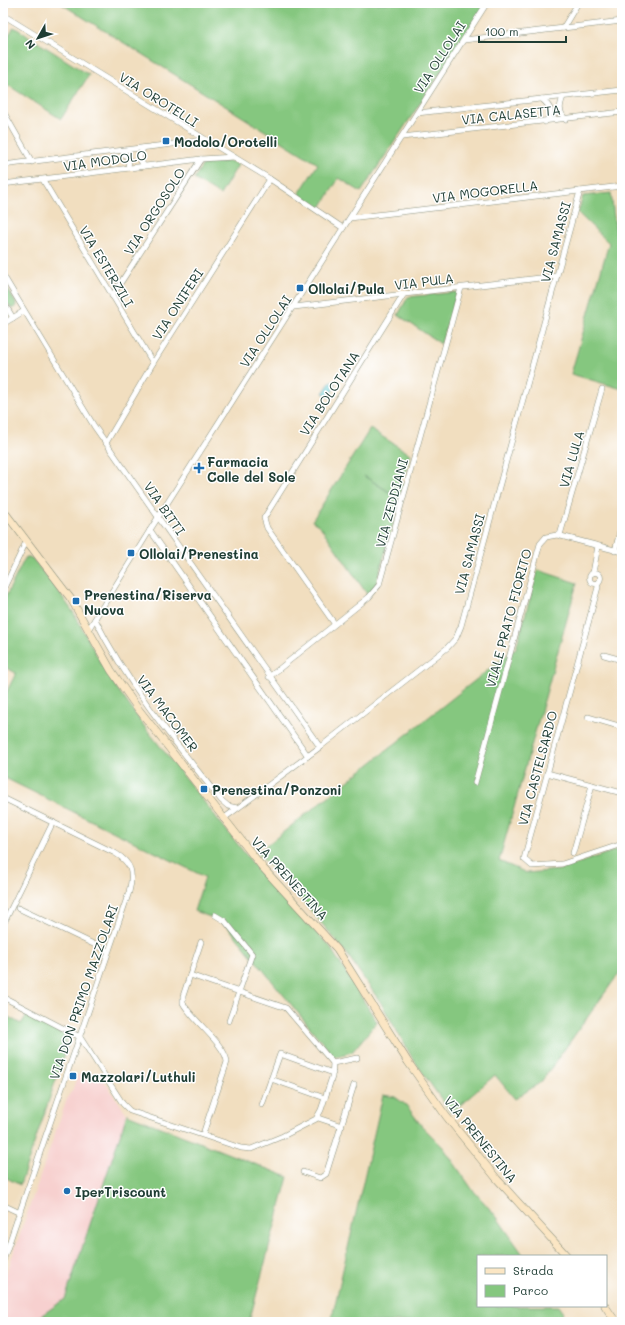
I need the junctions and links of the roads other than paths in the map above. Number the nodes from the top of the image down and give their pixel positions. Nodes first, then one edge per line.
1 (487, 3) edge
2 (578, 3) edge
3 (3, 15) edge
4 (622, 21) edge
5 (563, 28) junction
6 (464, 40) junction
7 (622, 90) edge
8 (563, 97) junction
9 (542, 99) junction
10 (3, 111) edge
11 (622, 112) edge
12 (417, 113) junction
13 (566, 120) junction
14 (545, 122) junction
15 (402, 137) junction
16 (205, 140) junction
17 (143, 148) junction
18 (122, 151) junction
19 (234, 157) junction
20 (201, 159) junction
21 (32, 162) junction
22 (3, 165) edge
23 (144, 166) junction
24 (128, 168) junction
25 (270, 179) junction
26 (43, 180) junction
27 (3, 184) edge
28 (622, 186) edge
29 (580, 191) junction
30 (350, 218) junction
31 (343, 228) junction
32 (3, 275) edge
33 (557, 276) junction
34 (461, 288) junction
35 (404, 294) junction
36 (112, 296) junction
37 (3, 301) edge
38 (294, 307) junction
39 (24, 311) junction
40 (13, 318) junction
41 (3, 324) edge
42 (153, 363) junction
43 (602, 389) dead end
44 (106, 443) junction
45 (3, 510) edge
46 (158, 517) junction
47 (622, 524) edge
48 (150, 530) junction
49 (560, 535) junction
50 (26, 542) junction
51 (598, 546) junction
52 (614, 551) junction
53 (622, 552) edge
54 (3, 590) edge
55 (95, 619) junction
56 (334, 623) junction
57 (88, 630) junction
58 (604, 655) dead end
59 (622, 660) edge
60 (269, 677) junction
61 (588, 717) dead end
62 (622, 727) edge
63 (320, 747) junction
64 (308, 756) junction
65 (547, 773) junction
66 (475, 783) dead end
67 (592, 785) junction
68 (622, 793) edge
69 (3, 798) edge
70 (236, 808) junction
71 (224, 819) junction
72 (53, 822) junction
73 (622, 844) edge
74 (573, 853) dead end
75 (18, 908) dead end
76 (215, 915) dead end
77 (3, 925) edge
78 (201, 942) dead end
79 (108, 951) junction
80 (190, 975) junction
81 (240, 991) junction
82 (3, 997) edge
83 (230, 1021) dead end
84 (80, 1036) junction
85 (357, 1058) dead end
86 (333, 1063) junction
87 (333, 1073) junction
88 (271, 1079) junction
89 (354, 1086) dead end
90 (325, 1098) junction
91 (262, 1105) dead end
92 (318, 1118) junction
93 (342, 1126) junction
94 (203, 1134) junction
95 (302, 1172) dead end
96 (3, 1205) edge
97 (20, 1213) junction
98 (566, 1255) edge
99 (3, 1262) edge
100 (606, 1307) edge
101 (616, 1322) edge

1 - 6 street, VIA OLLOLAI
2 - 5 street
3 - 16 street, VIA OROTELLI
4 - 5 street
5 - 6 street
6 - 12 street, VIA OLLOLAI
7 - 8 street, VIA CALASETTA
8 - 9 street, VIA CALASETTA
8 - 13 street
9 - 12 street, VIA CALASETTA
9 - 14 street
10 - 21 street
11 - 13 street, VIA CALASETTA
12 - 15 street, VIA OLLOLAI
13 - 14 street, VIA CALASETTA
14 - 15 street, VIA CALASETTA
15 - 30 street, VIA OLLOLAI
16 - 17 street, VIA MODOLO
16 - 19 street, VIA OROTELLI
17 - 18 street, VIA MODOLO
17 - 23 street
18 - 21 street, VIA MODOLO
18 - 24 street
19 - 20 street, VIA MODOLO
19 - 25 street, VIA OROTELLI
20 - 23 street, VIA MODOLO
20 - 36 street, VIA ORGOSOLO
21 - 22 street, VIA MODOLO
23 - 24 street, VIA MODOLO
24 - 26 street, VIA MODOLO
25 - 31 street, VIA OROTELLI
25 - 42 street, VIA ONIFERI
26 - 27 street, VIA MODOLO
26 - 36 street, VIA ESTERZILI
28 - 29 street, VIA MOGORELLA
29 - 30 street, VIA MOGORELLA
29 - 33 street, VIA SAMASSI
30 - 31 street, VIA OLLOLAI
31 - 38 street, VIA OLLOLAI
32 - 39 street, VIA BITTI
33 - 34 street, VIA PULA
33 - 63 street, VIA SAMASSI
34 - 35 street, VIA PULA
34 - 56 street, VIA ZEDDIANI
35 - 38 street, VIA PULA
35 - 56 street, VIA BOLOTANA
36 - 42 street, VIA ESTERZILI
37 - 40 street
38 - 46 street, VIA OLLOLAI
39 - 40 street
39 - 44 street, VIA BITTI
40 - 41 street
42 - 44 street, VIA ONIFERI
43 - 49 street, VIA LULA
44 - 46 street, VIA BITTI
45 - 50 main road, VIA PRENESTINA
46 - 48 street, VIA OLLOLAI
46 - 60 street, VIA BITTI
47 - 52 street
48 - 55 street, VIA OLLOLAI
48 - 64 street, VIA BITTI
49 - 51 street
49 - 66 street, VIALE PRATO FIORITO
50 - 54 street
50 - 57 main road, VIA PRENESTINA
51 - 52 street
51 - 65 street, VIA CASTELSARDO
52 - 53 street
55 - 57 street, VIA OLLOLAI
55 - 70 street, VIA MACOMER
56 - 60 street, VIA ZEDDIANI
57 - 71 main road, VIA PRENESTINA
58 - 59 street
60 - 63 street, VIA BITTI
61 - 62 street
63 - 64 street, VIA SAMASSI
64 - 70 street, VIA SAMASSI
65 - 67 street
65 - 73 street, VIA CASTELSARDO
67 - 68 street
67 - 74 street
69 - 72 street, VIA DON PRIMO MAZZOLARI
70 - 71 street, VIA SAMASSI
71 - 98 main road, VIA PRENESTINA
72 - 77 street
72 - 79 street, VIA DON PRIMO MAZZOLARI
75 - 79 street
76 - 81 street
78 - 80 street
79 - 84 street, VIA DON PRIMO MAZZOLARI
80 - 81 street
80 - 94 street
81 - 83 street
81 - 86 street
82 - 84 street
84 - 94 street
84 - 97 street, VIA DON PRIMO MAZZOLARI
85 - 86 street
86 - 87 street
87 - 88 street
87 - 90 street
88 - 90 street
88 - 91 street
89 - 93 street
90 - 92 street
92 - 93 street
92 - 94 street
93 - 95 street
96 - 97 street
97 - 99 street, VIA DON PRIMO MAZZOLARI
100 - 101 main road

